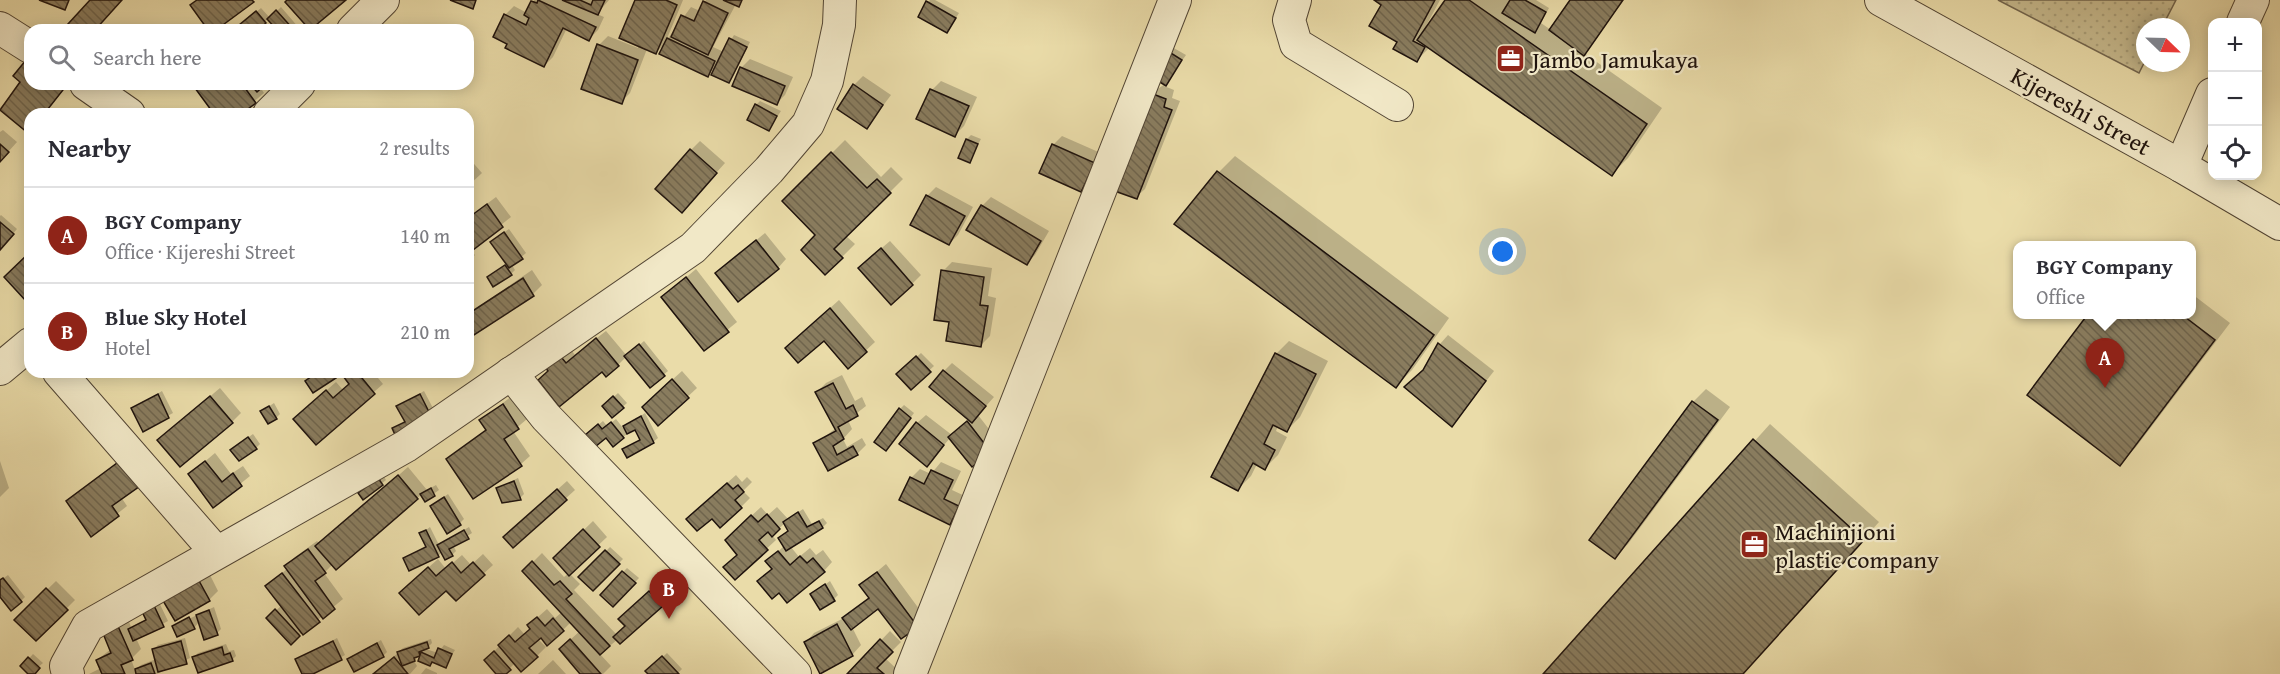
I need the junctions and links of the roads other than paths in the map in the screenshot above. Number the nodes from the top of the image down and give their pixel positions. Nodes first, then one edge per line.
1 (383, 0) edge
2 (840, 0) edge
3 (1175, 0) edge
4 (1295, 0) edge
5 (1881, 0) edge
6 (2253, 0) edge
7 (2245, 18) edge
8 (359, 24) edge
9 (0, 28) edge
10 (24, 43) edge
11 (95, 90) edge
12 (293, 90) edge
13 (2208, 103) edge
14 (1397, 105) dead end
15 (120, 108) edge
16 (275, 108) edge
17 (2181, 166) junction
18 (2280, 224) edge
19 (24, 349) edge
20 (0, 369) edge
21 (511, 373) junction
22 (64, 378) edge
23 (216, 552) junction
24 (68, 674) edge
25 (795, 674) edge
26 (910, 674) edge

1 - 8 street
2 - 21 street
3 - 26 street
4 - 14 street
5 - 17 street, Kijereshi Street
6 - 7 street
9 - 10 street
11 - 15 street
12 - 16 street
13 - 17 street
17 - 18 street, Kijereshi Street
19 - 20 street
21 - 23 street
21 - 25 street
22 - 23 street
23 - 24 street

